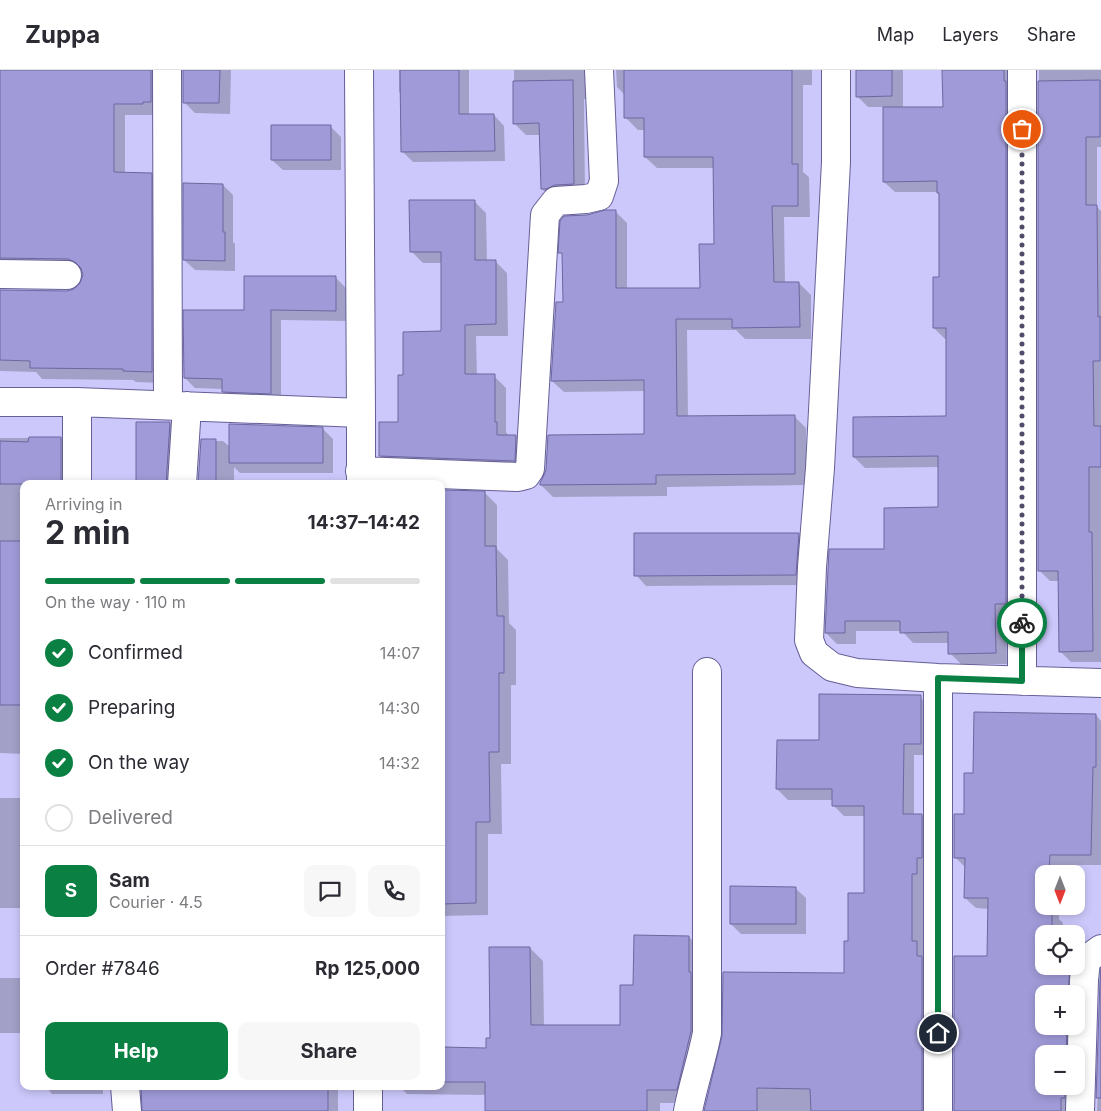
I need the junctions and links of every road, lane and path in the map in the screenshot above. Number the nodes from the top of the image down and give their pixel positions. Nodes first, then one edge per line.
1 (167, 70) edge
2 (359, 70) edge
3 (599, 70) edge
4 (836, 70) edge
5 (1022, 70) edge
6 (0, 274) edge
7 (67, 275) dead end
8 (0, 402) edge
9 (77, 402) junction
10 (177, 406) junction
11 (361, 413) junction
12 (361, 478) edge
13 (77, 480) edge
14 (182, 480) edge
15 (707, 672) dead end
16 (938, 678) junction
17 (1022, 681) junction
18 (1101, 683) edge
19 (1101, 949) edge
20 (125, 1090) edge
21 (368, 1090) edge
22 (126, 1111) edge
23 (368, 1111) edge
24 (688, 1111) edge
25 (938, 1111) edge
26 (1080, 1111) edge

1 - 10 street
2 - 11 street
3 - 12 street
4 - 16 street
5 - 17 street
6 - 7 street
8 - 9 street
9 - 10 street
9 - 13 street
10 - 11 street
10 - 14 street
11 - 12 street
15 - 24 street
16 - 17 street
16 - 25 street
17 - 18 street
19 - 26 street
20 - 22 street
21 - 23 street

